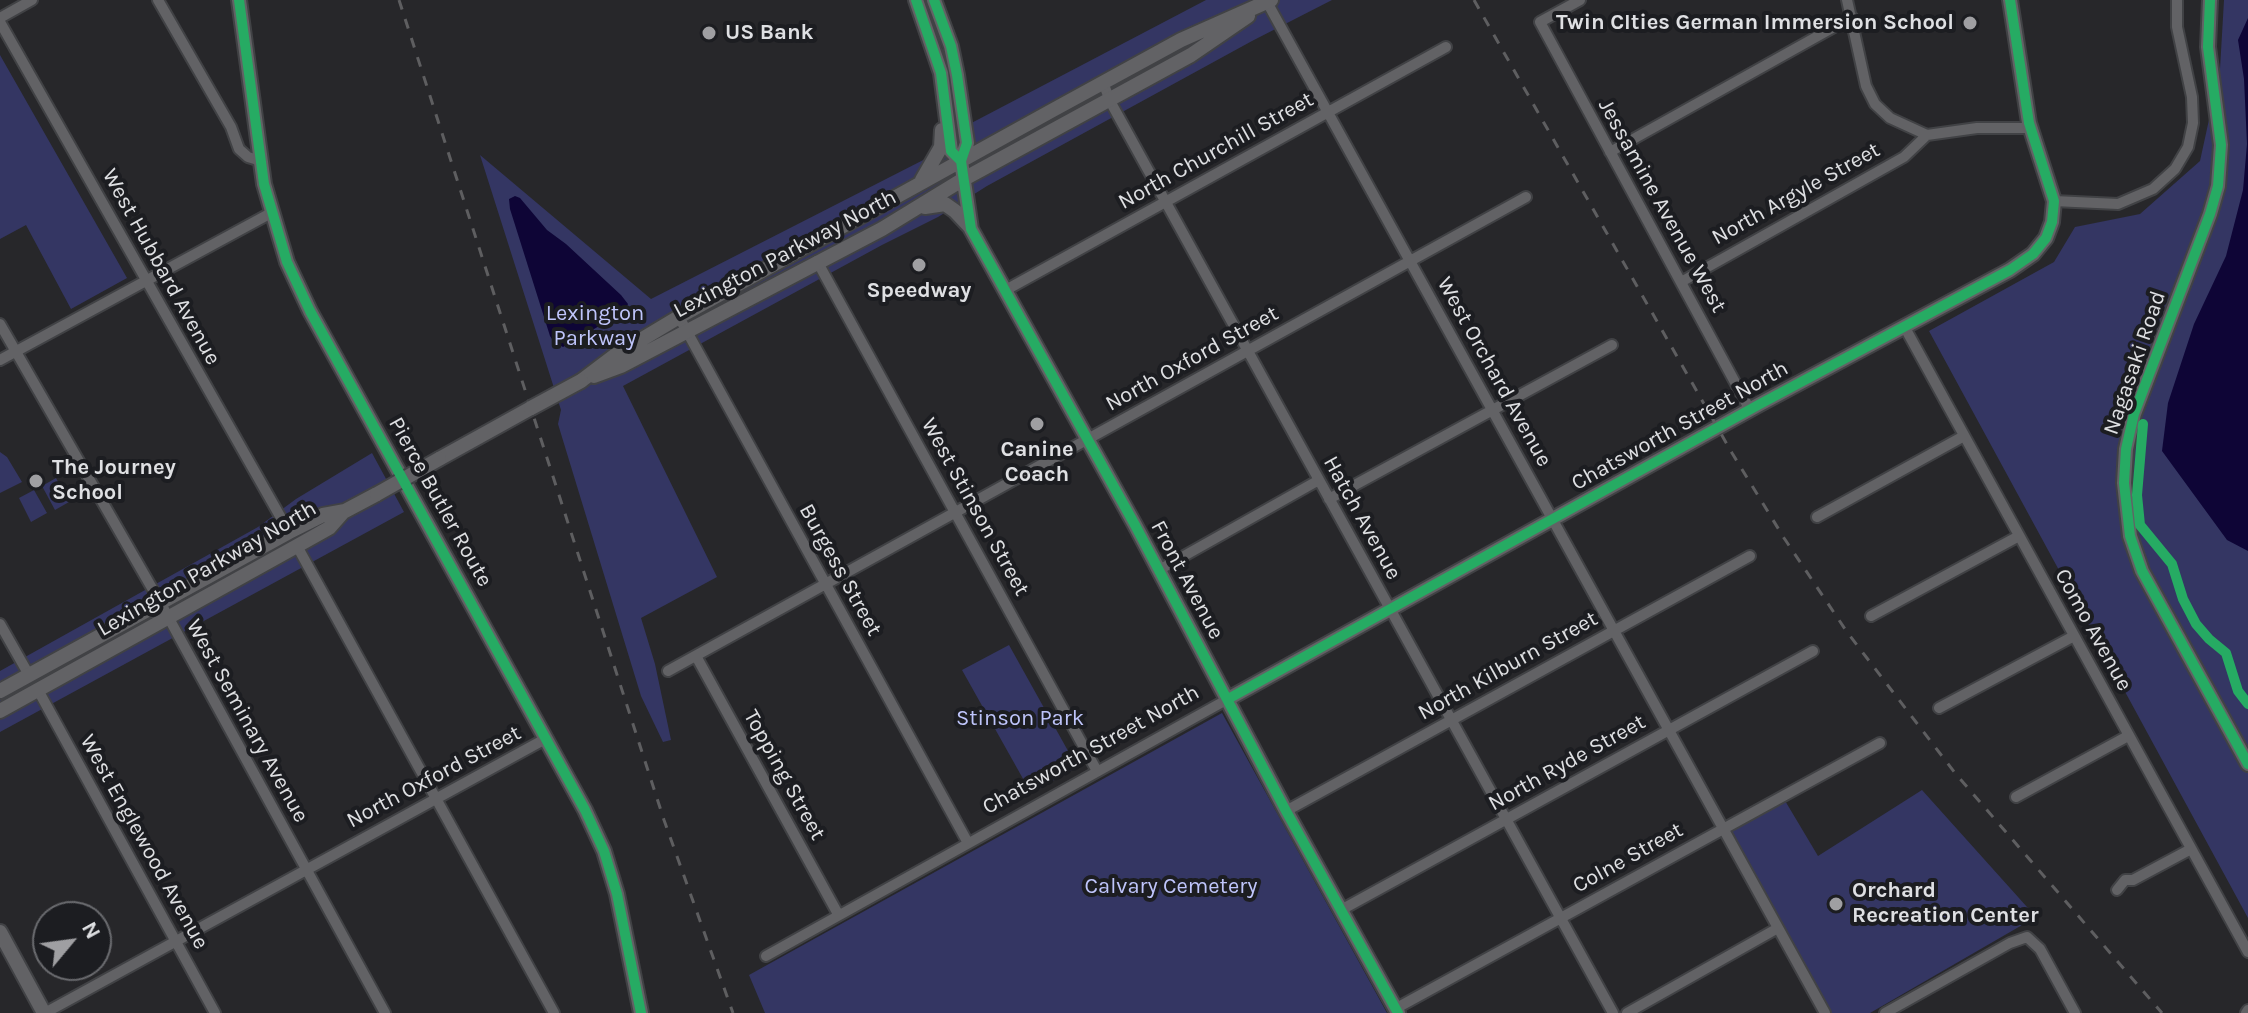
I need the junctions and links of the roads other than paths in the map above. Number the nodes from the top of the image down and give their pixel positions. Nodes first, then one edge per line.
1 (32, 0) edge
2 (158, 0) edge
3 (239, 0) edge
4 (916, 0) edge
5 (934, 0) edge
6 (1580, 0) edge
7 (1847, 0) edge
8 (2010, 0) edge
9 (2177, 0) edge
10 (2210, 0) edge
11 (1269, 1) edge
12 (1852, 17) junction
13 (0, 20) edge
14 (1446, 47) dead end
15 (1103, 82) junction
16 (946, 98) junction
17 (1110, 101) junction
18 (1328, 112) junction
19 (2030, 128) junction
20 (1927, 135) junction
21 (1610, 152) junction
22 (261, 161) junction
23 (961, 161) junction
24 (962, 180) junction
25 (918, 184) junction
26 (1526, 197) dead end
27 (2054, 201) junction
28 (1166, 203) junction
29 (913, 211) junction
30 (271, 213) junction
31 (971, 229) junction
32 (817, 261) junction
33 (1411, 261) junction
34 (145, 280) junction
35 (1681, 282) junction
36 (1004, 291) junction
37 (679, 317) junction
38 (0, 324) edge
39 (1904, 326) junction
40 (688, 332) junction
41 (1612, 345) dead end
42 (15, 351) junction
43 (1248, 351) junction
44 (0, 360) edge
45 (581, 381) junction
46 (1493, 410) junction
47 (1750, 410) junction
48 (1964, 436) junction
49 (1087, 440) junction
50 (1319, 480) junction
51 (1329, 499) junction
52 (345, 511) junction
53 (955, 513) junction
54 (1817, 517) dead end
55 (1553, 520) junction
56 (289, 532) junction
57 (2019, 536) junction
58 (297, 546) junction
59 (1750, 556) dead end
60 (1159, 570) junction
61 (824, 584) junction
62 (160, 602) junction
63 (1390, 610) junction
64 (1871, 616) dead end
65 (169, 619) junction
66 (0, 624) edge
67 (1614, 630) junction
68 (2074, 636) junction
69 (1813, 651) dead end
70 (696, 656) junction
71 (668, 671) dead end
72 (29, 675) junction
73 (38, 690) junction
74 (0, 691) edge
75 (1228, 699) junction
76 (1939, 708) dead end
77 (0, 711) edge
78 (1451, 720) junction
79 (1669, 730) junction
80 (2128, 736) junction
81 (547, 738) junction
82 (1880, 743) dead end
83 (2248, 764) edge
84 (1097, 771) junction
85 (2016, 797) dead end
86 (436, 798) junction
87 (1286, 811) junction
88 (1506, 820) junction
89 (1724, 829) junction
90 (968, 843) junction
91 (2191, 849) junction
92 (306, 869) junction
93 (2117, 890) dead end
94 (1341, 910) junction
95 (838, 914) junction
96 (1561, 919) junction
97 (1778, 928) junction
98 (0, 932) edge
99 (175, 942) junction
100 (2248, 952) edge
101 (766, 956) dead end
102 (1397, 1011) edge
103 (45, 1013) edge
104 (215, 1013) edge
105 (385, 1013) edge
106 (554, 1013) edge
107 (641, 1013) edge
108 (1613, 1013) edge
109 (1627, 1013) edge
110 (1825, 1013) edge
111 (1885, 1013) edge
112 (2075, 1013) edge

1 - 13 street
2 - 22 street
3 - 22 main road, Pierce Butler Route
4 - 16 main road
5 - 23 main road
6 - 21 street, Jessamine Avenue West
7 - 12 street
8 - 19 main road
9 - 27 street
10 - 83 main road, Nagasaki Road
11 - 15 main road, Lexington Parkway North
11 - 17 main road, Lexington Parkway North
11 - 18 street, West Orchard Avenue
12 - 20 street
12 - 21 street
13 - 34 street, West Hubbard Avenue
14 - 18 street, North Churchill Street
15 - 17 street, Hatch Avenue
15 - 23 main road, Lexington Parkway North
16 - 23 main road
16 - 25 main road
17 - 24 main road, Lexington Parkway North
17 - 28 street, Hatch Avenue
18 - 28 street, North Churchill Street
18 - 33 street, West Orchard Avenue
19 - 20 street
19 - 27 main road
20 - 35 street, North Argyle Street
21 - 35 street, Jessamine Avenue West
22 - 30 main road, Pierce Butler Route
23 - 24 main road, Front Avenue
23 - 25 main road, Lexington Parkway North
24 - 29 main road, Lexington Parkway North
24 - 31 main road, Front Avenue
25 - 37 main road, Lexington Parkway North
26 - 33 street, North Oxford Street
27 - 39 main road, Chatsworth Street North
28 - 36 street, North Churchill Street
28 - 43 street, Hatch Avenue
29 - 31 main road
29 - 32 main road, Lexington Parkway North
30 - 34 street
30 - 81 main road, Pierce Butler Route
31 - 36 main road, Front Avenue
32 - 40 main road, Lexington Parkway North
32 - 53 street, West Stinson Street
33 - 43 street, North Oxford Street
33 - 46 street, West Orchard Avenue
34 - 42 street
34 - 56 street, West Hubbard Avenue
35 - 47 street, Jessamine Avenue West
36 - 49 main road, Front Avenue
37 - 40 street, Burgess Street
37 - 45 main road, Lexington Parkway North
38 - 42 street, West Seminary Avenue
39 - 47 main road, Chatsworth Street North
39 - 48 street, Como Avenue
40 - 45 main road, Lexington Parkway North
40 - 61 street, Burgess Street
41 - 46 street
42 - 44 street
42 - 62 street, West Seminary Avenue
43 - 49 street, North Oxford Street
43 - 50 street, Hatch Avenue
45 - 52 main road, bridge
46 - 51 street
46 - 55 street, West Orchard Avenue
47 - 55 main road, Chatsworth Street North
48 - 54 street
48 - 57 street, Como Avenue
49 - 53 street, North Oxford Street
49 - 60 main road, Front Avenue
50 - 51 street, Hatch Avenue
50 - 60 street
51 - 63 street, Hatch Avenue
52 - 56 main road, Lexington Parkway North
52 - 58 main road, Lexington Parkway North
53 - 61 street, North Oxford Street
53 - 84 street, West Stinson Street
55 - 63 main road, Chatsworth Street North
55 - 67 street, West Orchard Avenue
56 - 62 main road, Lexington Parkway North
57 - 64 street
57 - 68 street, Como Avenue
58 - 65 main road, Lexington Parkway North
58 - 86 street
59 - 67 street, North Kilburn Street
60 - 75 main road, Front Avenue
61 - 70 street, North Oxford Street
61 - 90 street, Burgess Street
62 - 65 street, West Seminary Avenue
62 - 72 main road, Lexington Parkway North
63 - 75 main road, Chatsworth Street North
63 - 78 street, Hatch Avenue
65 - 73 main road, Lexington Parkway North
65 - 92 street, West Seminary Avenue
66 - 72 street
67 - 78 street, North Kilburn Street
67 - 79 street, West Orchard Avenue
68 - 76 street
68 - 80 street, Como Avenue
69 - 79 street, North Ryde Street
70 - 71 street, North Oxford Street
70 - 95 street, Topping Street
72 - 74 main road, Lexington Parkway North
73 - 77 main road, Lexington Parkway North
73 - 99 street, West Englewood Avenue
75 - 84 street, Chatsworth Street North
75 - 87 main road, Front Avenue
78 - 87 street, North Kilburn Street
78 - 88 street, Hatch Avenue
79 - 88 street, North Ryde Street
79 - 89 street, West Orchard Avenue
80 - 85 street
80 - 91 street, Como Avenue
81 - 86 street, North Oxford Street
81 - 107 main road, Pierce Butler Route
82 - 89 street, Colne Street
84 - 90 street, Chatsworth Street North
86 - 92 street, North Oxford Street
86 - 106 street
87 - 94 main road, Front Avenue
88 - 94 street, North Ryde Street
88 - 96 street, Hatch Avenue
89 - 96 street, Colne Street
89 - 97 street, West Orchard Avenue
90 - 95 street, Chatsworth Street North
91 - 93 street
91 - 100 street, Como Avenue
92 - 99 street, North Oxford Street
92 - 105 street, West Seminary Avenue
94 - 102 main road, Front Avenue
95 - 101 street, Chatsworth Street North
96 - 102 street, Colne Street
96 - 108 street, Hatch Avenue
97 - 109 street
97 - 110 street, West Orchard Avenue
98 - 103 main road
99 - 103 street, North Oxford Street
99 - 104 street, West Englewood Avenue
111 - 112 street

